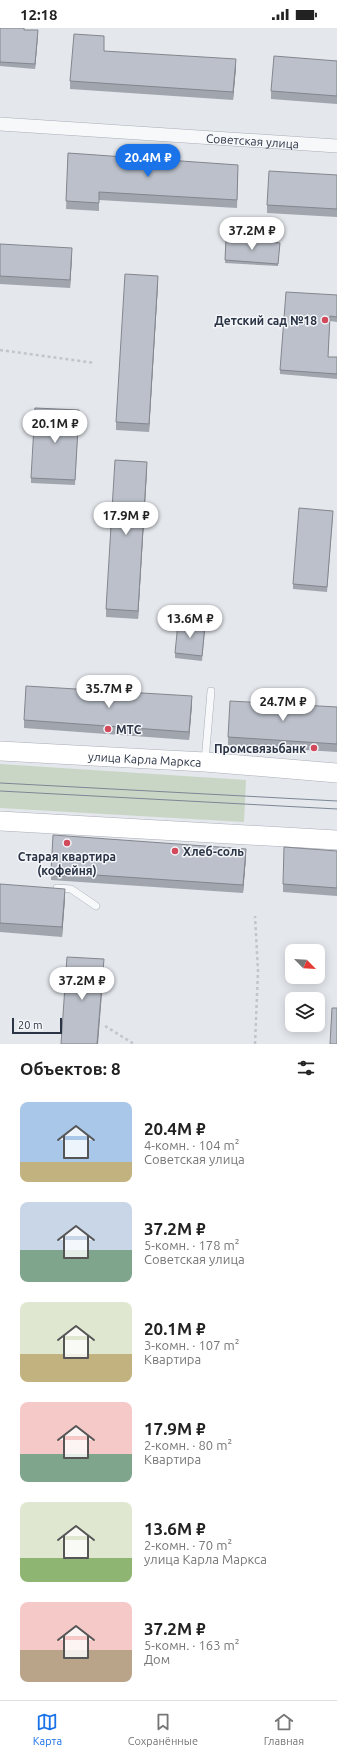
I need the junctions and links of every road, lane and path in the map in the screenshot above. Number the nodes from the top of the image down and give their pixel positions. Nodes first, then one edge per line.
1 (0, 124) edge
2 (337, 146) edge
3 (0, 350) edge
4 (95, 363) dead end
5 (211, 691) dead end
6 (0, 751) edge
7 (205, 762) junction
8 (337, 773) edge
9 (0, 821) edge
10 (337, 840) edge
11 (47, 888) edge
12 (96, 906) dead end
13 (255, 916) dead end
14 (105, 1026) dead end
15 (134, 1044) edge
16 (255, 1044) edge

1 - 2 street, Советская улица
3 - 4 path
5 - 7 lane
6 - 7 main road, улица Карла Маркса
7 - 8 main road, улица Карла Маркса
9 - 10 main road
11 - 12 lane
13 - 16 path
14 - 15 path

